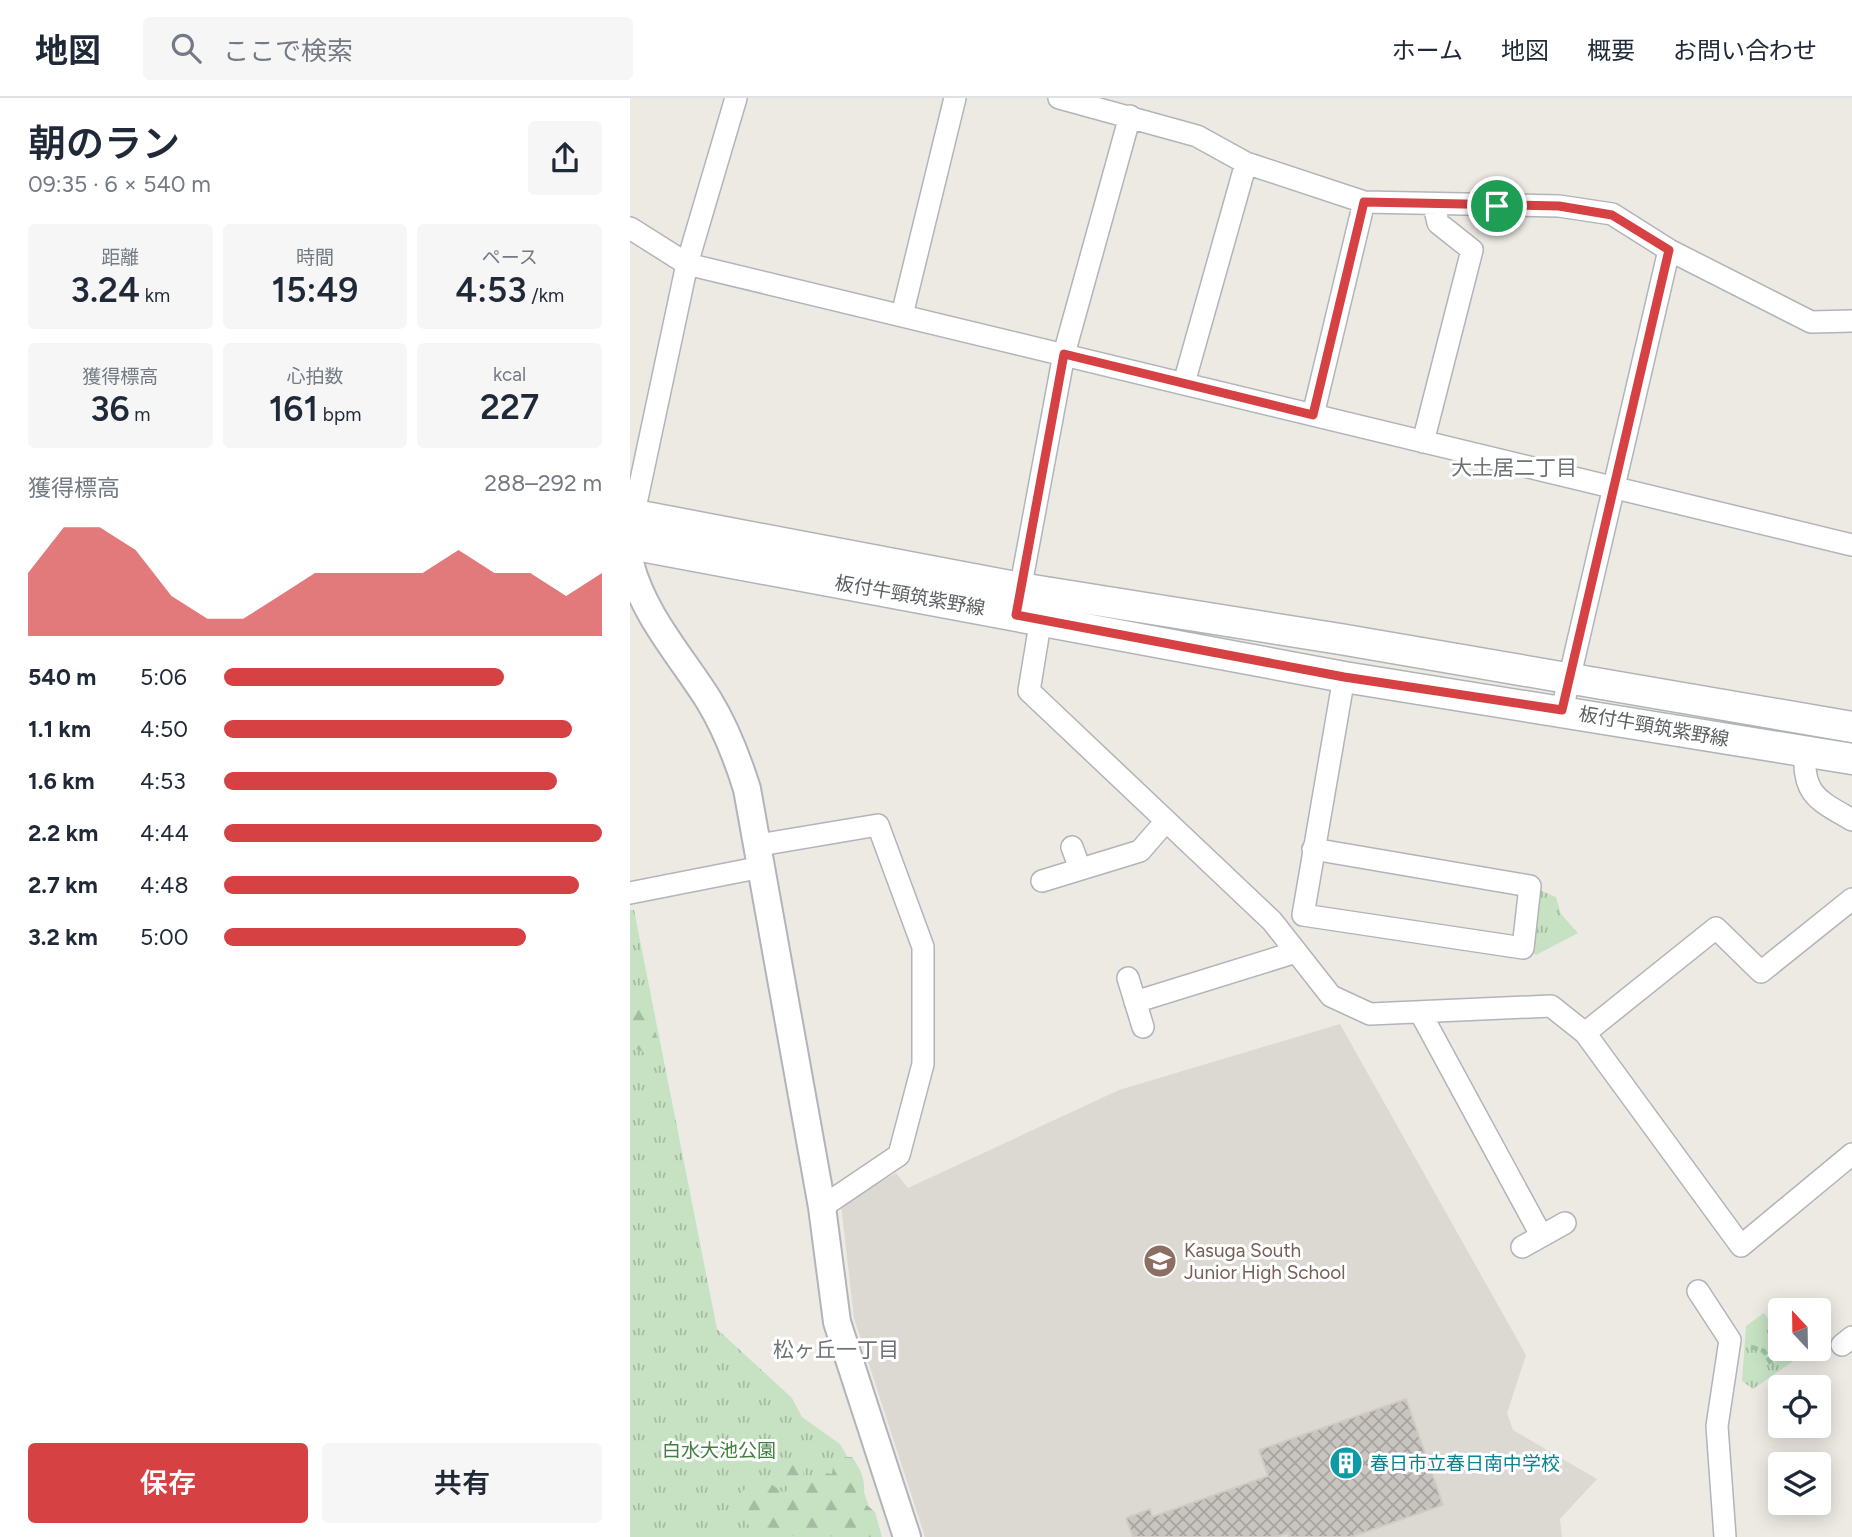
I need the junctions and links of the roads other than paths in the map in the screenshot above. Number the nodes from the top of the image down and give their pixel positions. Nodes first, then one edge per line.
1 (736, 98) edge
2 (955, 98) edge
3 (1059, 98) edge
4 (1130, 116) junction
5 (1246, 163) junction
6 (1364, 202) junction
7 (1434, 205) junction
8 (630, 228) edge
9 (1669, 250) junction
10 (687, 264) junction
11 (902, 315) junction
12 (1852, 321) edge
13 (1064, 354) junction
14 (1184, 383) junction
15 (1313, 415) junction
16 (1423, 442) junction
17 (1614, 488) junction
18 (632, 520) edge
19 (630, 544) edge
20 (1852, 545) edge
21 (630, 563) edge
22 (1026, 607) junction
23 (1344, 677) junction
24 (1569, 679) junction
25 (1562, 710) junction
26 (1852, 727) edge
27 (1805, 751) junction
28 (1852, 759) edge
29 (1852, 820) edge
30 (1166, 821) junction
31 (1072, 847) dead end
32 (1313, 849) junction
33 (761, 856) junction
34 (1080, 869) junction
35 (1042, 881) dead end
36 (630, 893) edge
37 (1852, 899) edge
38 (1296, 951) junction
39 (1128, 978) dead end
40 (1136, 1002) junction
41 (1420, 1012) junction
42 (1143, 1027) dead end
43 (1585, 1032) junction
44 (1852, 1154) edge
45 (822, 1207) junction
46 (1565, 1223) dead end
47 (1541, 1235) junction
48 (1522, 1247) dead end
49 (1698, 1291) dead end
50 (907, 1537) edge
51 (1725, 1537) edge

1 - 10 street
2 - 11 street
3 - 4 street
4 - 5 street
4 - 13 street
5 - 6 street
5 - 14 street
6 - 7 street
6 - 15 street
7 - 9 street
7 - 16 street
8 - 10 street
9 - 12 street
9 - 17 street
10 - 11 street
10 - 18 street
11 - 13 street
13 - 14 street
13 - 22 street
14 - 15 street
15 - 16 street
16 - 17 street
17 - 20 street
17 - 24 street
18 - 22 main road, 板付牛頸筑紫野線
19 - 22 main road, 板付牛頸筑紫野線
21 - 33 street
22 - 23 main road, 板付牛頸筑紫野線
22 - 24 main road, 板付牛頸筑紫野線
22 - 30 street
23 - 25 main road, 板付牛頸筑紫野線
23 - 32 street
24 - 25 street
24 - 26 main road, 板付牛頸筑紫野線
25 - 27 main road, 板付牛頸筑紫野線
27 - 28 main road, 板付牛頸筑紫野線
27 - 29 street
30 - 34 street
30 - 38 street
31 - 34 street
32 - 32 street
33 - 36 street
33 - 45 street
33 - 45 street
34 - 35 street
37 - 43 street
38 - 40 street
38 - 41 street
39 - 40 street
40 - 42 street
41 - 43 street
41 - 47 street
43 - 44 street
45 - 50 street
46 - 47 street
47 - 48 street
49 - 51 street

